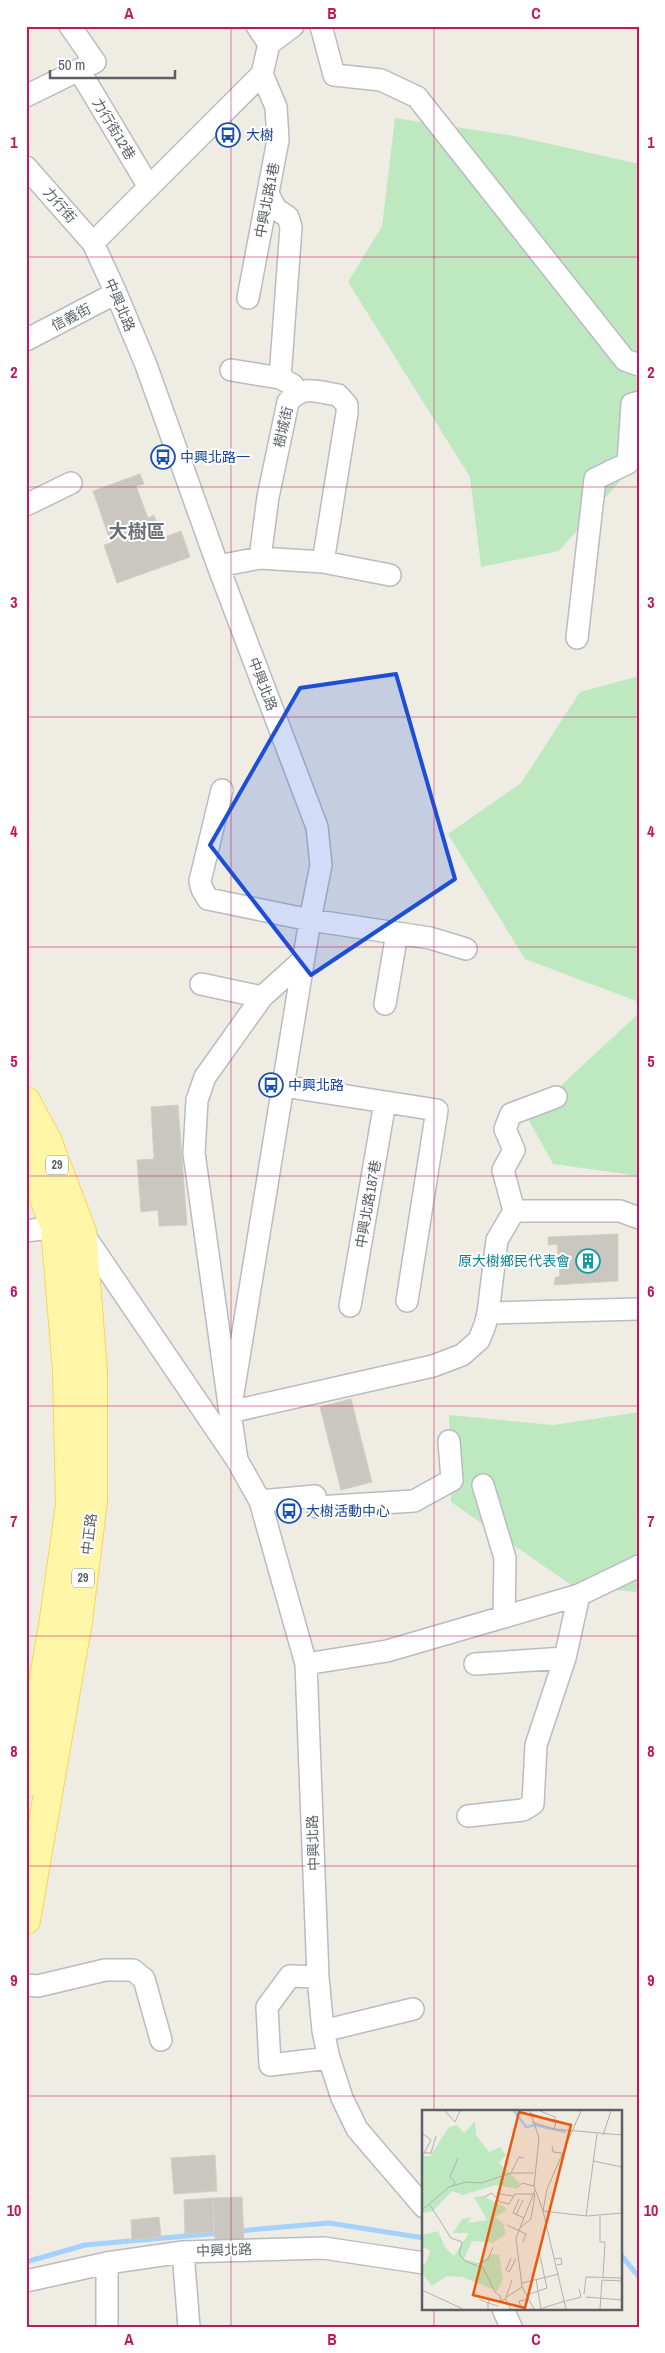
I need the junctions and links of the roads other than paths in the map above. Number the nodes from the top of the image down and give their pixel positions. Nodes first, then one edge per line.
1 (257, 26) edge
2 (293, 26) edge
3 (321, 26) edge
4 (75, 28) edge
5 (269, 44) junction
6 (87, 66) junction
7 (262, 74) junction
8 (26, 96) edge
9 (26, 167) edge
10 (149, 187) junction
11 (268, 194) junction
12 (93, 243) junction
13 (116, 293) junction
14 (248, 298) dead end
15 (26, 340) edge
16 (639, 365) edge
17 (231, 370) dead end
18 (280, 378) junction
19 (301, 390) junction
20 (639, 402) edge
21 (71, 482) dead end
22 (26, 505) edge
23 (260, 558) junction
24 (323, 562) junction
25 (218, 566) junction
26 (390, 575) dead end
27 (578, 638) dead end
28 (222, 790) dead end
29 (310, 920) junction
30 (397, 932) junction
31 (466, 949) dead end
32 (304, 960) junction
33 (200, 984) dead end
34 (262, 997) junction
35 (385, 1004) dead end
36 (283, 1086) junction
37 (556, 1097) dead end
38 (26, 1101) edge
39 (386, 1102) junction
40 (26, 1150) edge
41 (514, 1211) junction
42 (639, 1218) edge
43 (55, 1227) junction
44 (26, 1230) edge
45 (82, 1232) junction
46 (407, 1301) dead end
47 (350, 1306) dead end
48 (639, 1309) edge
49 (488, 1313) junction
50 (230, 1412) junction
51 (449, 1441) dead end
52 (237, 1460) junction
53 (483, 1485) dead end
54 (260, 1501) junction
55 (639, 1566) edge
56 (579, 1595) junction
57 (504, 1616) junction
58 (566, 1658) junction
59 (306, 1664) junction
60 (475, 1664) dead end
61 (26, 1783) edge
62 (468, 1816) dead end
63 (26, 1920) edge
64 (318, 1977) junction
65 (26, 1985) edge
66 (413, 2009) dead end
67 (323, 2031) junction
68 (161, 2040) dead end
69 (329, 2058) junction
70 (422, 2205) edge
71 (184, 2252) junction
72 (106, 2263) junction
73 (422, 2264) edge
74 (26, 2281) edge
75 (503, 2310) edge
76 (107, 2327) edge
77 (189, 2327) edge
78 (511, 2327) edge

1 - 5 street
2 - 5 street
3 - 16 street
4 - 6 street, 力行街12巷
5 - 7 street
6 - 8 street
6 - 10 street, 力行街12巷
7 - 10 street
7 - 11 street, 中興北路1巷
9 - 12 street, 力行街
10 - 12 street
11 - 14 street, 中興北路1巷
11 - 18 street
12 - 13 street, 中興北路
13 - 15 street, 信義街
13 - 25 street, 中興北路
17 - 18 street
18 - 19 street
19 - 23 street, 樹城街
19 - 24 street, 樹城街
20 - 27 street
21 - 22 street
23 - 24 street
23 - 25 street
24 - 26 street
25 - 29 street, 中興北路
28 - 29 street
29 - 30 street
29 - 32 street, 中興北路
30 - 31 street
30 - 35 street
32 - 34 street
32 - 36 street, 中興北路
33 - 34 street
34 - 50 street
36 - 39 street
36 - 50 street, 中興北路
37 - 41 street
38 - 45 main road, 29
39 - 46 street
39 - 47 street, 中興北路187巷
40 - 43 main road, 29
41 - 42 street
41 - 49 street
43 - 44 street
43 - 45 street
43 - 61 main road, 中正路 / 29
45 - 52 street, 中興北路
45 - 63 main road, 中正路 / 29
48 - 49 street
49 - 50 street
50 - 52 street, 中興北路
51 - 54 street
52 - 54 street, 中興北路
53 - 57 street
54 - 59 street, 中興北路
55 - 56 street
56 - 57 street
56 - 58 street
57 - 59 street
58 - 60 street
58 - 62 street
59 - 64 street, 中興北路
64 - 67 street, 中興北路
64 - 69 street
65 - 68 street
66 - 67 street
67 - 69 street, 中興北路
69 - 70 street, 中興北路
71 - 72 street, 中興北路
71 - 73 street, 中興北路
71 - 77 street
72 - 74 street, 中興北路
72 - 76 street
75 - 78 street

